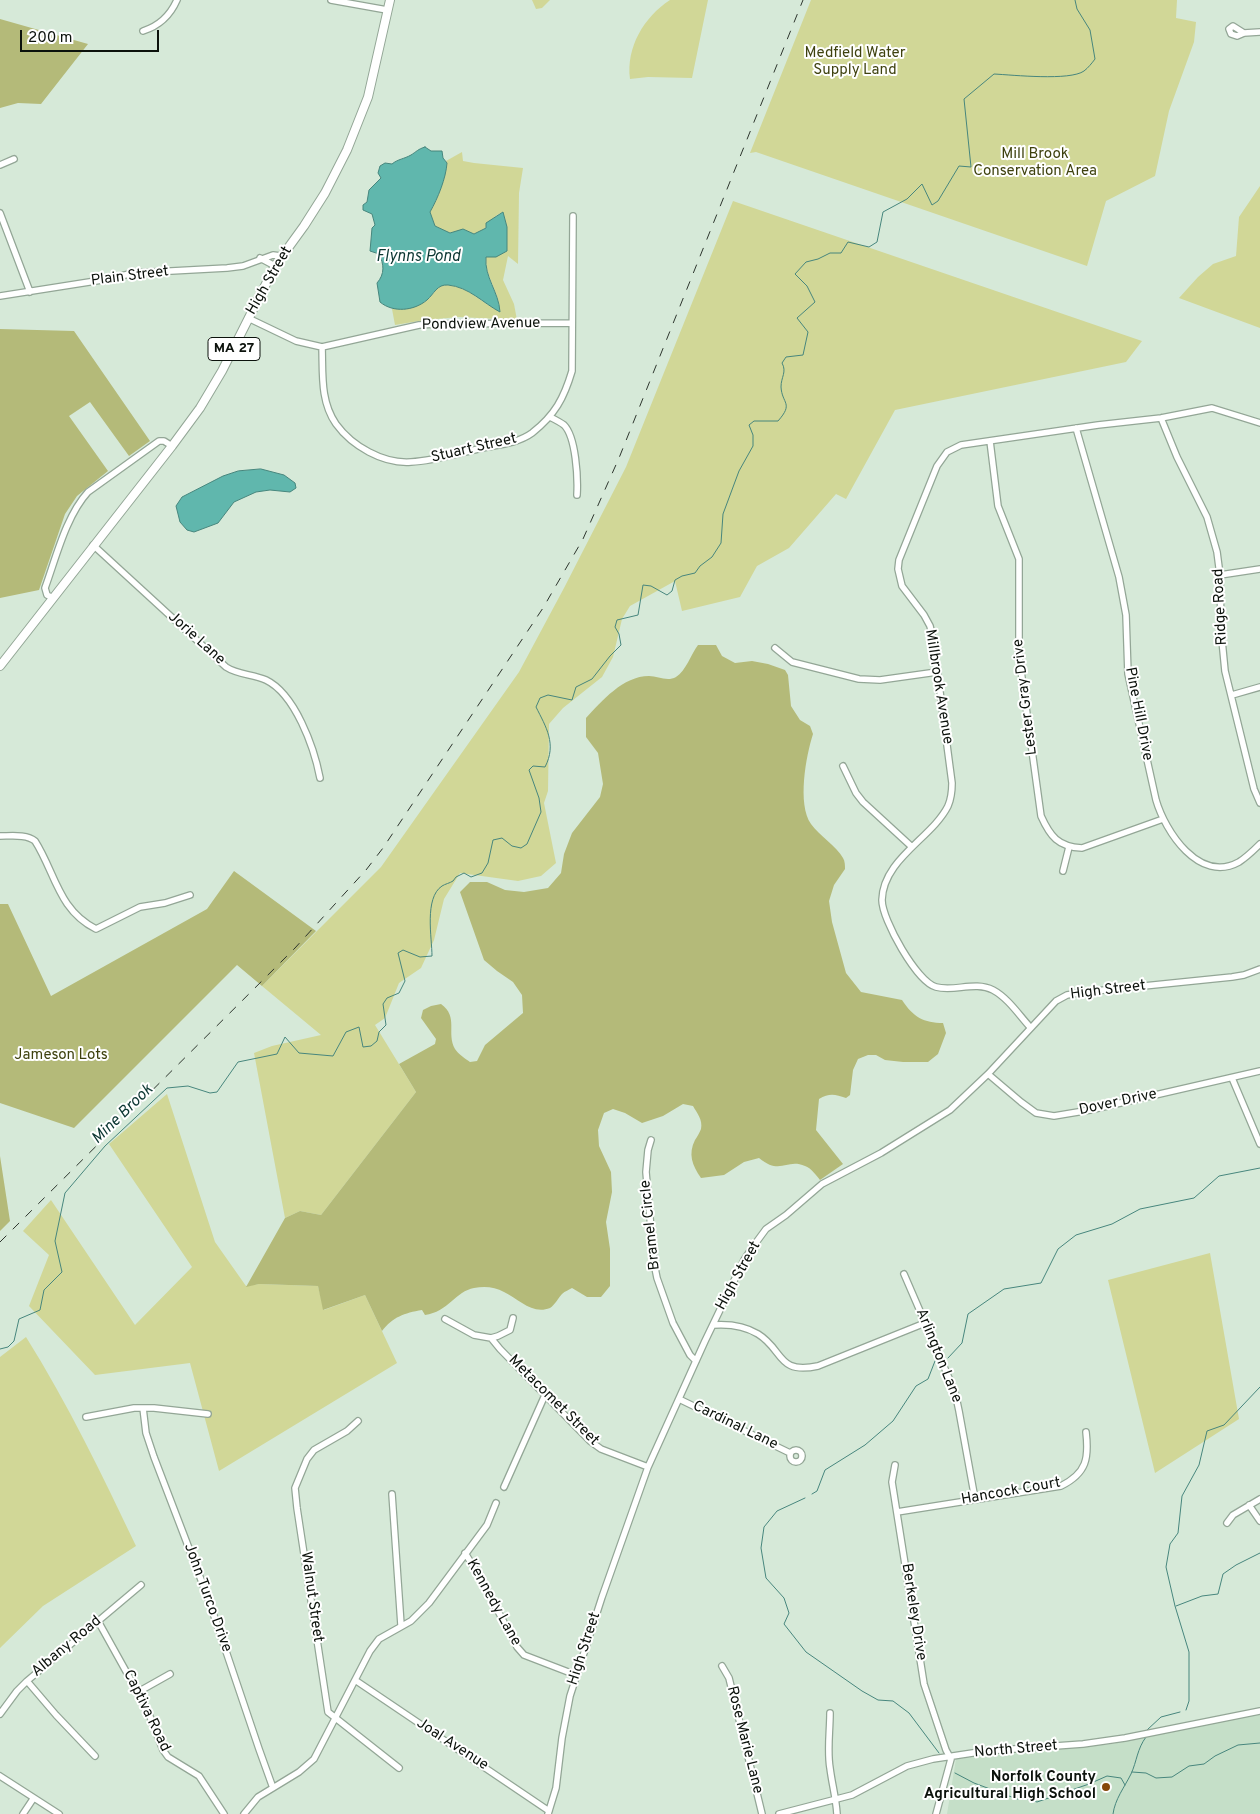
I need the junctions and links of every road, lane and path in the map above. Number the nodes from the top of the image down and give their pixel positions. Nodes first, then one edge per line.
1 (177, 0) edge
2 (331, 0) edge
3 (390, 0) edge
4 (387, 10) junction
5 (143, 31) dead end
6 (1260, 32) edge
7 (1244, 33) dead end
8 (14, 159) dead end
9 (0, 165) edge
10 (0, 213) edge
11 (572, 216) dead end
12 (281, 256) junction
13 (260, 258) junction
14 (275, 266) junction
15 (30, 292) junction
16 (0, 296) edge
17 (248, 318) junction
18 (572, 323) junction
19 (322, 347) junction
20 (550, 417) junction
21 (1161, 418) junction
22 (1260, 423) edge
23 (1076, 428) junction
24 (990, 441) junction
25 (172, 446) junction
26 (577, 495) dead end
27 (93, 546) junction
28 (1260, 569) edge
29 (1220, 575) junction
30 (53, 598) junction
31 (775, 648) dead end
32 (0, 666) edge
33 (937, 672) junction
34 (1260, 687) edge
35 (1232, 695) junction
36 (843, 766) dead end
37 (320, 778) dead end
38 (1257, 788) edge
39 (1260, 804) edge
40 (1163, 819) junction
41 (0, 836) edge
42 (1260, 844) edge
43 (912, 847) junction
44 (1069, 847) junction
45 (1063, 870) dead end
46 (190, 895) dead end
47 (1260, 968) edge
48 (1030, 1027) junction
49 (1260, 1071) edge
50 (988, 1074) junction
51 (1232, 1078) junction
52 (652, 1140) dead end
53 (1260, 1144) edge
54 (904, 1274) dead end
55 (513, 1318) dead end
56 (445, 1319) dead end
57 (925, 1323) junction
58 (713, 1325) junction
59 (491, 1338) junction
60 (696, 1361) junction
61 (545, 1395) junction
62 (679, 1399) junction
63 (143, 1408) junction
64 (208, 1414) dead end
65 (86, 1417) dead end
66 (358, 1421) dead end
67 (1086, 1432) dead end
68 (790, 1453) dead end
69 (895, 1465) dead end
70 (648, 1467) junction
71 (504, 1487) dead end
72 (392, 1494) dead end
73 (975, 1499) junction
74 (1260, 1499) edge
75 (496, 1503) dead end
76 (1249, 1505) junction
77 (898, 1512) junction
78 (1260, 1521) edge
79 (1227, 1523) dead end
80 (465, 1553) junction
81 (141, 1585) dead end
82 (98, 1622) junction
83 (401, 1625) junction
84 (722, 1666) dead end
85 (170, 1674) dead end
86 (576, 1676) junction
87 (355, 1680) junction
88 (27, 1681) junction
89 (138, 1692) junction
90 (1260, 1711) edge
91 (830, 1713) dead end
92 (0, 1714) edge
93 (335, 1719) junction
94 (95, 1756) dead end
95 (950, 1756) junction
96 (399, 1768) dead end
97 (0, 1776) edge
98 (274, 1788) junction
99 (33, 1799) junction
100 (836, 1799) junction
101 (549, 1812) edge
102 (23, 1814) edge
103 (59, 1814) edge
104 (224, 1814) edge
105 (244, 1814) edge
106 (762, 1814) edge
107 (779, 1814) edge
108 (836, 1814) edge
109 (936, 1814) edge

1 - 5 street
2 - 4 street
3 - 4 main road, High Street / MA 27
4 - 12 main road, High Street / MA 27
6 - 7 street
8 - 9 street
10 - 15 street
11 - 18 street, Stuart Street
12 - 13 street, Plain Street
12 - 14 main road, High Street / MA 27
13 - 14 street
13 - 15 street, Plain Street
14 - 17 main road, High Street / MA 27
15 - 16 street, Plain Street
17 - 19 street, Pondview Avenue
17 - 25 main road, High Street / MA 27
18 - 19 street, Pondview Avenue
18 - 20 street, Stuart Street
19 - 20 street, Stuart Street
20 - 26 street
21 - 22 street, Millbrook Avenue
21 - 23 street, Millbrook Avenue
21 - 29 street, Ridge Road
23 - 24 street, Millbrook Avenue
23 - 40 street, Pine Hill Drive
24 - 33 street, Millbrook Avenue
24 - 44 street, Lester Gray Drive
25 - 27 main road, High Street / MA 27
25 - 30 street
27 - 30 main road, High Street / MA 27
27 - 37 street, Jorie Lane
28 - 29 street
29 - 35 street, Ridge Road
30 - 32 main road, MA 27
31 - 33 street
33 - 43 street, Millbrook Avenue
34 - 35 street
35 - 38 street, Ridge Road
36 - 43 street
38 - 39 street, Ridge Road
40 - 42 street, Pine Hill Drive
40 - 44 street
41 - 46 street
43 - 48 street, Millbrook Avenue
44 - 45 street
47 - 48 street, High Street
48 - 50 street, High Street
49 - 51 street, Dover Drive
50 - 51 street, Dover Drive
50 - 58 street, High Street
51 - 53 street
52 - 60 street, Bramel Circle
54 - 57 street, Arlington Lane
55 - 59 street
56 - 59 street
57 - 58 street
57 - 73 street, Arlington Lane
58 - 60 street, High Street
59 - 61 street, Metacomet Street
60 - 62 street, High Street
61 - 70 street, Metacomet Street
61 - 71 street
62 - 68 street, Cardinal Lane
62 - 70 street, High Street
63 - 64 street
63 - 65 street
63 - 98 street, John Turco Drive
66 - 93 street, Walnut Street
67 - 73 street, Hancock Court
69 - 77 street, Berkeley Drive
70 - 86 street, High Street
72 - 83 street
73 - 77 street, Hancock Court
74 - 76 street
75 - 80 street
76 - 78 street
76 - 79 street
77 - 95 street, Berkeley Drive
80 - 83 street
80 - 86 street, Kennedy Lane
81 - 82 street, Albany Road
82 - 88 street, Albany Road
82 - 89 street, Captiva Road
83 - 87 street
84 - 106 street, Rose Marie Lane
85 - 89 street
86 - 101 street, High Street
87 - 93 street
87 - 101 street, Joal Avenue
88 - 92 street, Albany Road
88 - 94 street
89 - 104 street, Captiva Road
90 - 95 street, North Street
91 - 100 street
93 - 96 street
93 - 98 street
95 - 100 street, North Street
95 - 109 street
97 - 99 street
98 - 105 street
99 - 102 street
99 - 103 street
100 - 107 street, North Street
100 - 108 street

